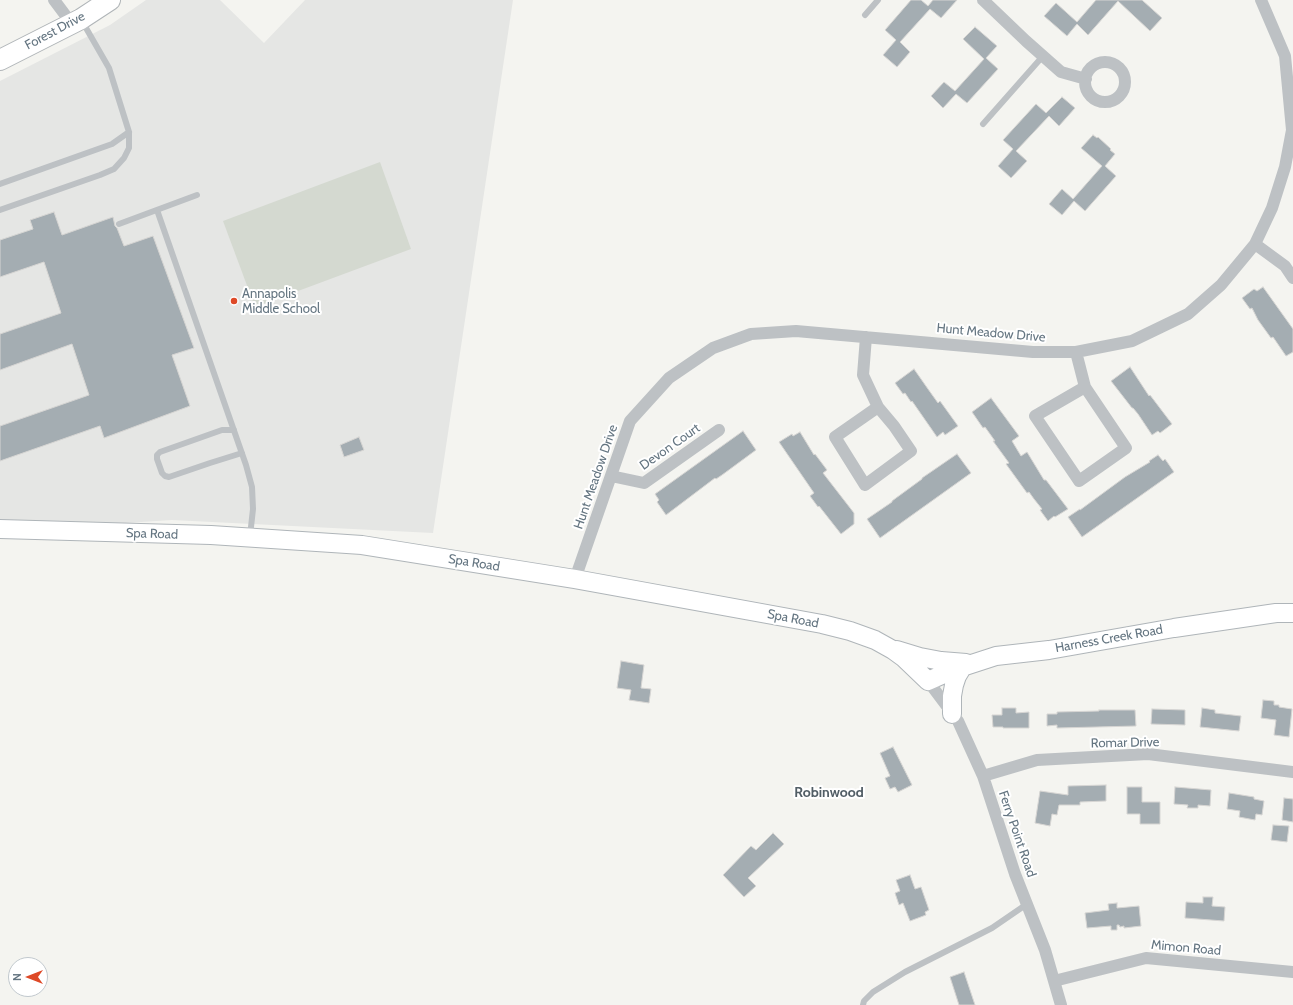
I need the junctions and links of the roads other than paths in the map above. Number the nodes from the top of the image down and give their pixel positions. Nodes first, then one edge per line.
1 (54, 0) edge
2 (110, 0) edge
3 (878, 0) edge
4 (983, 0) edge
5 (1260, 0) edge
6 (865, 15) dead end
7 (77, 21) junction
8 (1043, 56) junction
9 (0, 60) edge
10 (1086, 79) dead end
11 (983, 124) dead end
12 (1292, 130) edge
13 (129, 132) junction
14 (0, 184) edge
15 (197, 195) dead end
16 (0, 210) edge
17 (157, 210) junction
18 (120, 224) dead end
19 (1255, 244) junction
20 (1289, 264) edge
21 (1293, 278) edge
22 (866, 337) junction
23 (1076, 352) junction
24 (1085, 387) junction
25 (878, 407) junction
26 (234, 430) junction
27 (719, 430) dead end
28 (242, 453) junction
29 (611, 476) junction
30 (0, 529) edge
31 (250, 538) junction
32 (575, 579) junction
33 (1293, 613) edge
34 (889, 648) junction
35 (967, 665) junction
36 (928, 681) junction
37 (952, 714) junction
38 (1293, 772) edge
39 (983, 776) junction
40 (1027, 904) junction
41 (1293, 972) edge
42 (1054, 981) junction
43 (863, 1005) edge
44 (1061, 1005) edge

1 - 7 street
2 - 7 main road, Forest Drive
3 - 6 lane
4 - 8 street
5 - 12 street, Hunt Meadow Drive
7 - 9 main road, Forest Drive
7 - 13 lane
8 - 10 street
8 - 11 lane
12 - 19 street, Hunt Meadow Drive
13 - 14 lane
13 - 16 lane
15 - 17 lane
17 - 18 lane
17 - 26 lane
19 - 20 street
19 - 23 street, Hunt Meadow Drive
20 - 21 street
22 - 23 street, Hunt Meadow Drive
22 - 25 street
22 - 29 street, Hunt Meadow Drive
23 - 24 street
24 - 24 street
25 - 25 street
26 - 28 lane
26 - 28 lane
27 - 29 street, Devon Court
28 - 31 lane
29 - 32 street, Hunt Meadow Drive
30 - 31 street, Spa Road
31 - 32 street, Spa Road
32 - 34 street, Spa Road
33 - 35 street, Harness Creek Road
34 - 35 street
34 - 36 street, Spa Road
35 - 36 street, Harness Creek Road
35 - 37 street
36 - 37 street, Ferry Point Road
37 - 39 street, Ferry Point Road
38 - 39 street, Romar Drive
39 - 40 street, Ferry Point Road
40 - 42 street, Ferry Point Road
40 - 43 lane
41 - 42 street, Mimon Road
42 - 44 street, Ferry Point Road

